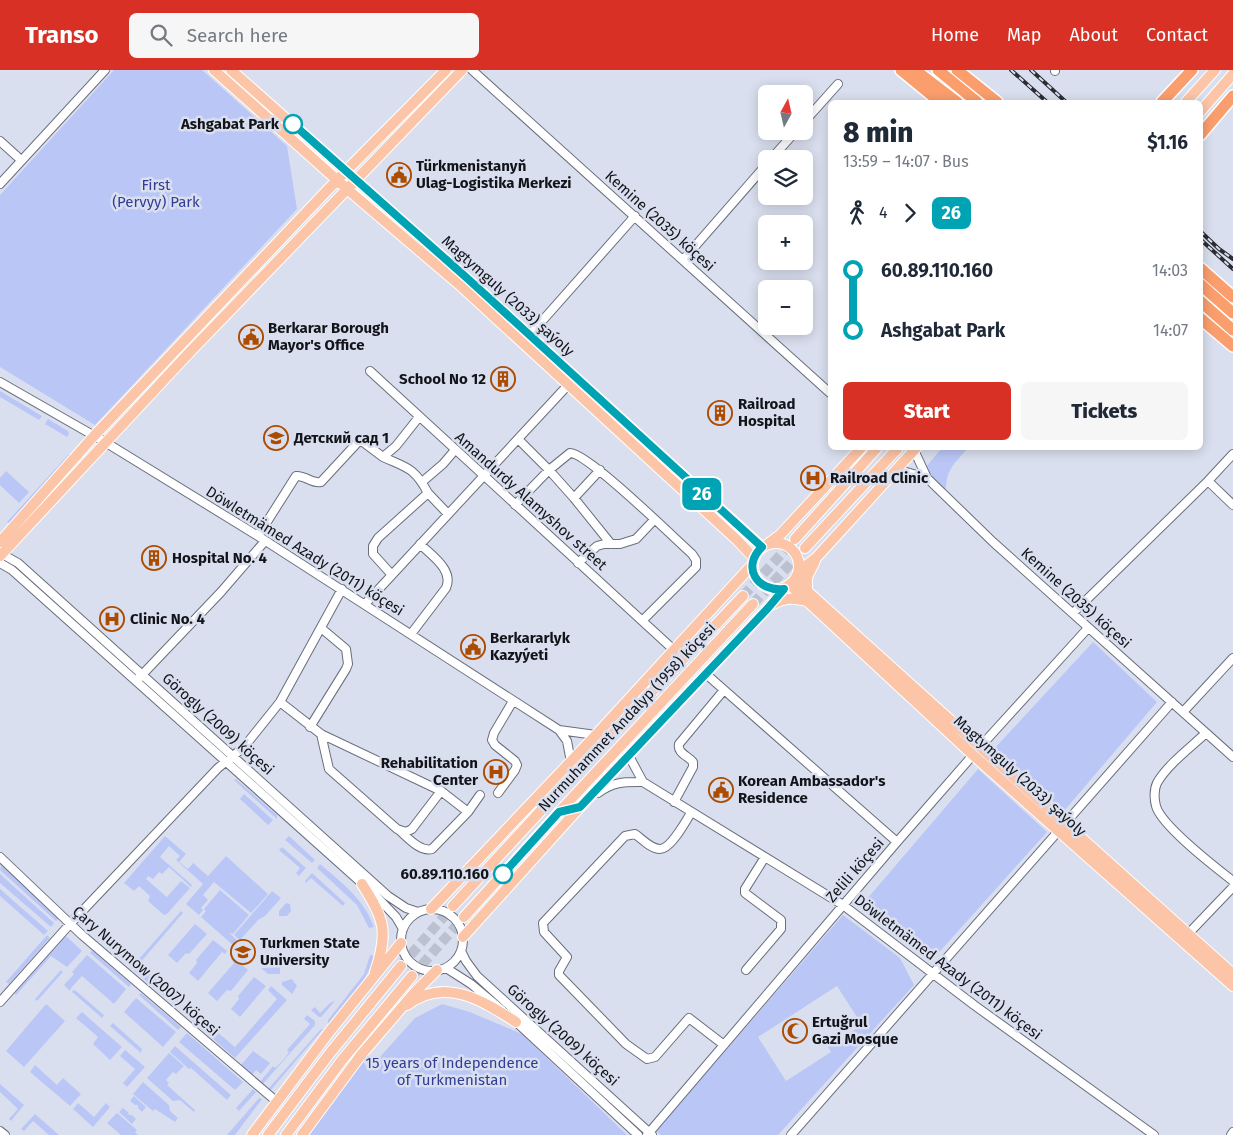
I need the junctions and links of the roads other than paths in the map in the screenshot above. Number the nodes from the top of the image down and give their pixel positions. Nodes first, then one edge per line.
1 (105, 70) edge
2 (214, 70) edge
3 (231, 70) edge
4 (446, 70) edge
5 (462, 70) edge
6 (472, 70) edge
7 (938, 70) edge
8 (958, 70) edge
9 (1192, 70) edge
10 (1215, 70) edge
11 (906, 71) edge
12 (1233, 74) edge
13 (838, 84) dead end
14 (1233, 96) edge
15 (938, 100) edge
16 (954, 100) edge
17 (975, 100) edge
18 (995, 100) edge
19 (1164, 100) edge
20 (1188, 100) edge
21 (1203, 109) edge
22 (813, 112) edge
23 (1203, 131) edge
24 (788, 140) edge
25 (0, 142) edge
26 (779, 150) edge
27 (21, 160) junction
28 (346, 171) junction
29 (758, 173) edge
30 (337, 180) junction
31 (356, 180) junction
32 (0, 184) edge
33 (347, 190) junction
34 (635, 216) junction
35 (683, 260) junction
36 (1203, 271) edge
37 (1203, 287) edge
38 (1233, 297) edge
39 (1203, 304) edge
40 (1233, 313) edge
41 (1203, 321) edge
42 (1233, 330) edge
43 (526, 339) junction
44 (1233, 346) edge
45 (370, 371) dead end
46 (0, 382) edge
47 (568, 385) junction
48 (828, 392) edge
49 (419, 417) junction
50 (94, 436) junction
51 (518, 439) junction
52 (105, 442) junction
53 (455, 450) junction
54 (859, 450) edge
55 (875, 450) edge
56 (896, 450) edge
57 (914, 450) edge
58 (915, 450) edge
59 (1233, 454) edge
60 (383, 457) junction
61 (896, 469) junction
62 (549, 470) junction
63 (600, 470) junction
64 (484, 476) junction
65 (927, 478) junction
66 (1208, 481) junction
67 (422, 482) junction
68 (428, 492) junction
69 (574, 498) junction
70 (515, 505) junction
71 (1233, 505) edge
72 (448, 514) junction
73 (654, 520) junction
74 (780, 535) junction
75 (742, 537) junction
76 (261, 538) junction
77 (795, 539) tunnel mouth
78 (0, 542) edge
79 (420, 544) junction
80 (612, 544) junction
81 (765, 545) junction
82 (805, 548) tunnel mouth
83 (0, 556) edge
84 (816, 558) junction
85 (753, 561) junction
86 (578, 562) junction
87 (392, 575) junction
88 (742, 578) junction
89 (792, 581) junction
90 (342, 589) junction
91 (807, 590) junction
92 (743, 596) tunnel mouth
93 (809, 602) junction
94 (365, 604) junction
95 (753, 604) tunnel mouth
96 (768, 608) junction
97 (1073, 613) junction
98 (643, 620) junction
99 (321, 628) junction
100 (1088, 628) junction
101 (411, 634) junction
102 (675, 651) junction
103 (1233, 658) edge
104 (706, 674) junction
105 (142, 675) junction
106 (136, 682) junction
107 (724, 690) junction
108 (513, 700) junction
109 (280, 702) junction
110 (1172, 702) junction
111 (1183, 712) junction
112 (623, 723) junction
113 (310, 727) junction
114 (560, 730) junction
115 (634, 732) junction
116 (1206, 733) junction
117 (320, 734) junction
118 (596, 735) junction
119 (976, 751) junction
120 (233, 756) junction
121 (629, 756) junction
122 (1233, 757) edge
123 (226, 762) junction
124 (571, 762) junction
125 (644, 782) junction
126 (441, 791) junction
127 (498, 793) dead end
128 (480, 794) dead end
129 (552, 798) junction
130 (674, 802) junction
131 (580, 807) junction
132 (468, 812) junction
133 (559, 812) junction
134 (691, 813) junction
135 (1062, 828) junction
136 (397, 829) junction
137 (897, 842) junction
138 (0, 857) edge
139 (765, 857) junction
140 (1233, 881) edge
141 (362, 884) junction
142 (1233, 887) edge
143 (843, 905) junction
144 (454, 906) tunnel mouth
145 (431, 909) junction
146 (418, 912) junction
147 (464, 917) tunnel mouth
148 (70, 924) junction
149 (403, 929) junction
150 (1188, 934) junction
151 (463, 937) junction
152 (401, 943) junction
153 (461, 951) junction
154 (401, 966) tunnel mouth
155 (441, 969) junction
156 (746, 970) dead end
157 (933, 972) junction
158 (1233, 974) edge
159 (412, 976) tunnel mouth
160 (370, 983) junction
161 (1233, 986) edge
162 (0, 1002) edge
163 (397, 1014) junction
164 (516, 1022) junction
165 (724, 1045) junction
166 (276, 1101) junction
167 (0, 1131) edge
168 (1233, 1132) edge
169 (650, 1134) edge
170 (5, 1135) edge
171 (252, 1135) edge
172 (268, 1135) edge
173 (286, 1135) edge
174 (302, 1135) edge
175 (638, 1135) edge
176 (791, 1135) edge
177 (1154, 1135) edge
178 (1230, 1135) edge

1 - 27 street
2 - 30 main road, Magtymguly (2033) şaýoly
3 - 28 main road, Magtymguly (2033) şaýoly
4 - 28 main road
5 - 31 main road
6 - 34 street, Kemine (2035) köçesi
7 - 17 highway
8 - 18 highway
9 - 19 highway
10 - 20 main road
11 - 15 highway
11 - 16 highway
12 - 21 main road
13 - 22 street
14 - 23 highway
24 - 26 street
25 - 27 street
27 - 32 street
28 - 30 main road
28 - 31 main road, Magtymguly (2033) şaýoly
29 - 35 street
30 - 33 main road, Magtymguly (2033) şaýoly
30 - 50 main road
31 - 33 main road
31 - 43 main road, Magtymguly (2033) şaýoly
33 - 43 main road, Magtymguly (2033) şaýoly
33 - 52 main road
34 - 35 street, Kemine (2035) köçesi
34 - 43 street
35 - 48 street, Kemine (2035) köçesi
36 - 38 highway
37 - 40 highway
39 - 42 highway
41 - 44 highway
43 - 47 main road, Magtymguly (2033) şaýoly
43 - 75 main road, Magtymguly (2033) şaýoly
45 - 49 street, Amandurdy Alamyshov street
46 - 50 street, Döwletmämed Azady (2011) köçesi
47 - 51 street
47 - 75 main road, Magtymguly (2033) şaýoly
49 - 53 street, Amandurdy Alamyshov street
49 - 60 street
50 - 52 street, Döwletmämed Azady (2011) köçesi
50 - 78 main road
51 - 62 street
51 - 64 street
52 - 76 street, Döwletmämed Azady (2011) köçesi
52 - 83 main road
53 - 64 street, Amandurdy Alamyshov street
53 - 67 street
54 - 74 main road
55 - 77 main road
56 - 82 main road
57 - 61 main road
58 - 65 street
59 - 66 street
60 - 67 street
60 - 76 street
61 - 65 street, Kemine (2035) köçesi
61 - 84 main road
62 - 63 street
62 - 69 street
62 - 70 street
63 - 69 street
63 - 73 street
64 - 70 street, Amandurdy Alamyshov street
64 - 72 street
65 - 97 street, Kemine (2035) köçesi
66 - 71 street
66 - 97 street
67 - 68 street
68 - 72 street
68 - 87 street
69 - 80 street
70 - 86 street, Amandurdy Alamyshov street
72 - 79 street
73 - 80 street
73 - 98 street
74 - 75 main road
74 - 81 main road
75 - 81 main road, Magtymguly (2033) şaýoly
75 - 85 main road, Magtymguly (2033) şaýoly
75 - 88 main road
76 - 90 street, Döwletmämed Azady (2011) köçesi
76 - 105 street
79 - 87 street
79 - 101 street
80 - 86 street
81 - 85 main road
81 - 89 main road
83 - 105 street, Görogly (2009) köçesi
83 - 106 street, Görogly (2009) köçesi
84 - 89 main road
84 - 91 main road
85 - 88 main road
85 - 89 main road
86 - 98 street, Amandurdy Alamyshov street
87 - 94 street
88 - 102 main road
89 - 91 main road, Magtymguly (2033) şaýoly
89 - 93 main road, Magtymguly (2033) şaýoly
89 - 96 main road
90 - 94 street, Döwletmämed Azady (2011) köçesi
90 - 99 street
91 - 119 main road, Magtymguly (2033) şaýoly
92 - 112 main road, Nurmuhammet Andalyp (1958) köçesi
93 - 96 main road
93 - 119 main road, Magtymguly (2033) şaýoly
94 - 101 street, Döwletmämed Azady (2011) köçesi
95 - 115 main road, Nurmuhammet Andalyp (1958) köçesi
96 - 104 main road
97 - 100 street, Kemine (2035) köçesi
98 - 102 street, Amandurdy Alamyshov street
99 - 109 street
99 - 113 street
100 - 110 street, Kemine (2035) köçesi
100 - 119 street, Zelili köçesi
101 - 108 street, Döwletmämed Azady (2011) köçesi
102 - 118 main road
103 - 111 street
104 - 107 street
104 - 121 main road
105 - 106 street
105 - 120 street, Görogly (2009) köçesi
106 - 123 street, Görogly (2009) köçesi
107 - 130 street
107 - 137 street
108 - 114 street, Döwletmämed Azady (2011) köçesi
108 - 127 street
109 - 113 street
109 - 120 street
110 - 111 street, Kemine (2035) köçesi
110 - 135 street
111 - 116 street, Kemine (2035) köçesi
112 - 118 main road
112 - 129 main road, Nurmuhammet Andalyp (1958) köçesi
113 - 117 street
114 - 118 street, Döwletmämed Azady (2011) köçesi
114 - 124 street, Nurmuhammet Andalyp (1958) köçesi
115 - 121 main road
115 - 133 main road, Nurmuhammet Andalyp (1958) köçesi
116 - 122 street, Kemine (2035) köçesi
116 - 140 street
117 - 126 street
117 - 136 street
118 - 124 main road
119 - 135 main road, Magtymguly (2033) şaýoly
119 - 137 street, Zelili köçesi
120 - 123 street
120 - 146 street, Görogly (2009) köçesi
121 - 125 street, Döwletmämed Azady (2011) köçesi
121 - 131 main road
123 - 141 street, Görogly (2009) köçesi
123 - 148 street
124 - 129 main road
124 - 145 main road
125 - 130 street, Döwletmämed Azady (2011) köçesi
125 - 131 street
126 - 132 street
126 - 136 street
128 - 132 street
129 - 144 main road, Nurmuhammet Andalyp (1958) köçesi
130 - 134 street, Döwletmämed Azady (2011) köçesi
131 - 133 main road
131 - 151 main road
132 - 136 street
133 - 147 main road, Nurmuhammet Andalyp (1958) köçesi
134 - 139 street, Döwletmämed Azady (2011) köçesi
134 - 165 street
135 - 150 main road, Magtymguly (2033) şaýoly
135 - 157 street
135 - 161 main road, Magtymguly (2033) şaýoly
137 - 143 street, Zelili köçesi
138 - 148 street, Çary Nurymow (2007) köçesi
139 - 143 street, Döwletmämed Azady (2011) köçesi
139 - 156 street
141 - 149 street, Görogly (2009) köçesi
141 - 160 main road
142 - 150 street
143 - 157 street, Döwletmämed Azady (2011) köçesi
143 - 165 street, Zelili köçesi
145 - 146 street
145 - 151 street
146 - 149 street
148 - 162 street
148 - 166 street, Çary Nurymow (2007) köçesi
149 - 152 street
150 - 158 main road, Magtymguly (2033) şaýoly
151 - 153 street
152 - 155 street
152 - 160 main road
153 - 155 street
153 - 169 street, Görogly (2009) köçesi
154 - 172 main road
155 - 163 main road
155 - 164 street, Görogly (2009) köçesi
157 - 176 street
157 - 177 street, Döwletmämed Azady (2011) köçesi
159 - 173 main road
160 - 166 main road
163 - 164 main road
163 - 174 main road
164 - 175 street, Görogly (2009) köçesi
165 - 169 street, Zelili köçesi
166 - 171 main road
167 - 170 street
168 - 178 street

